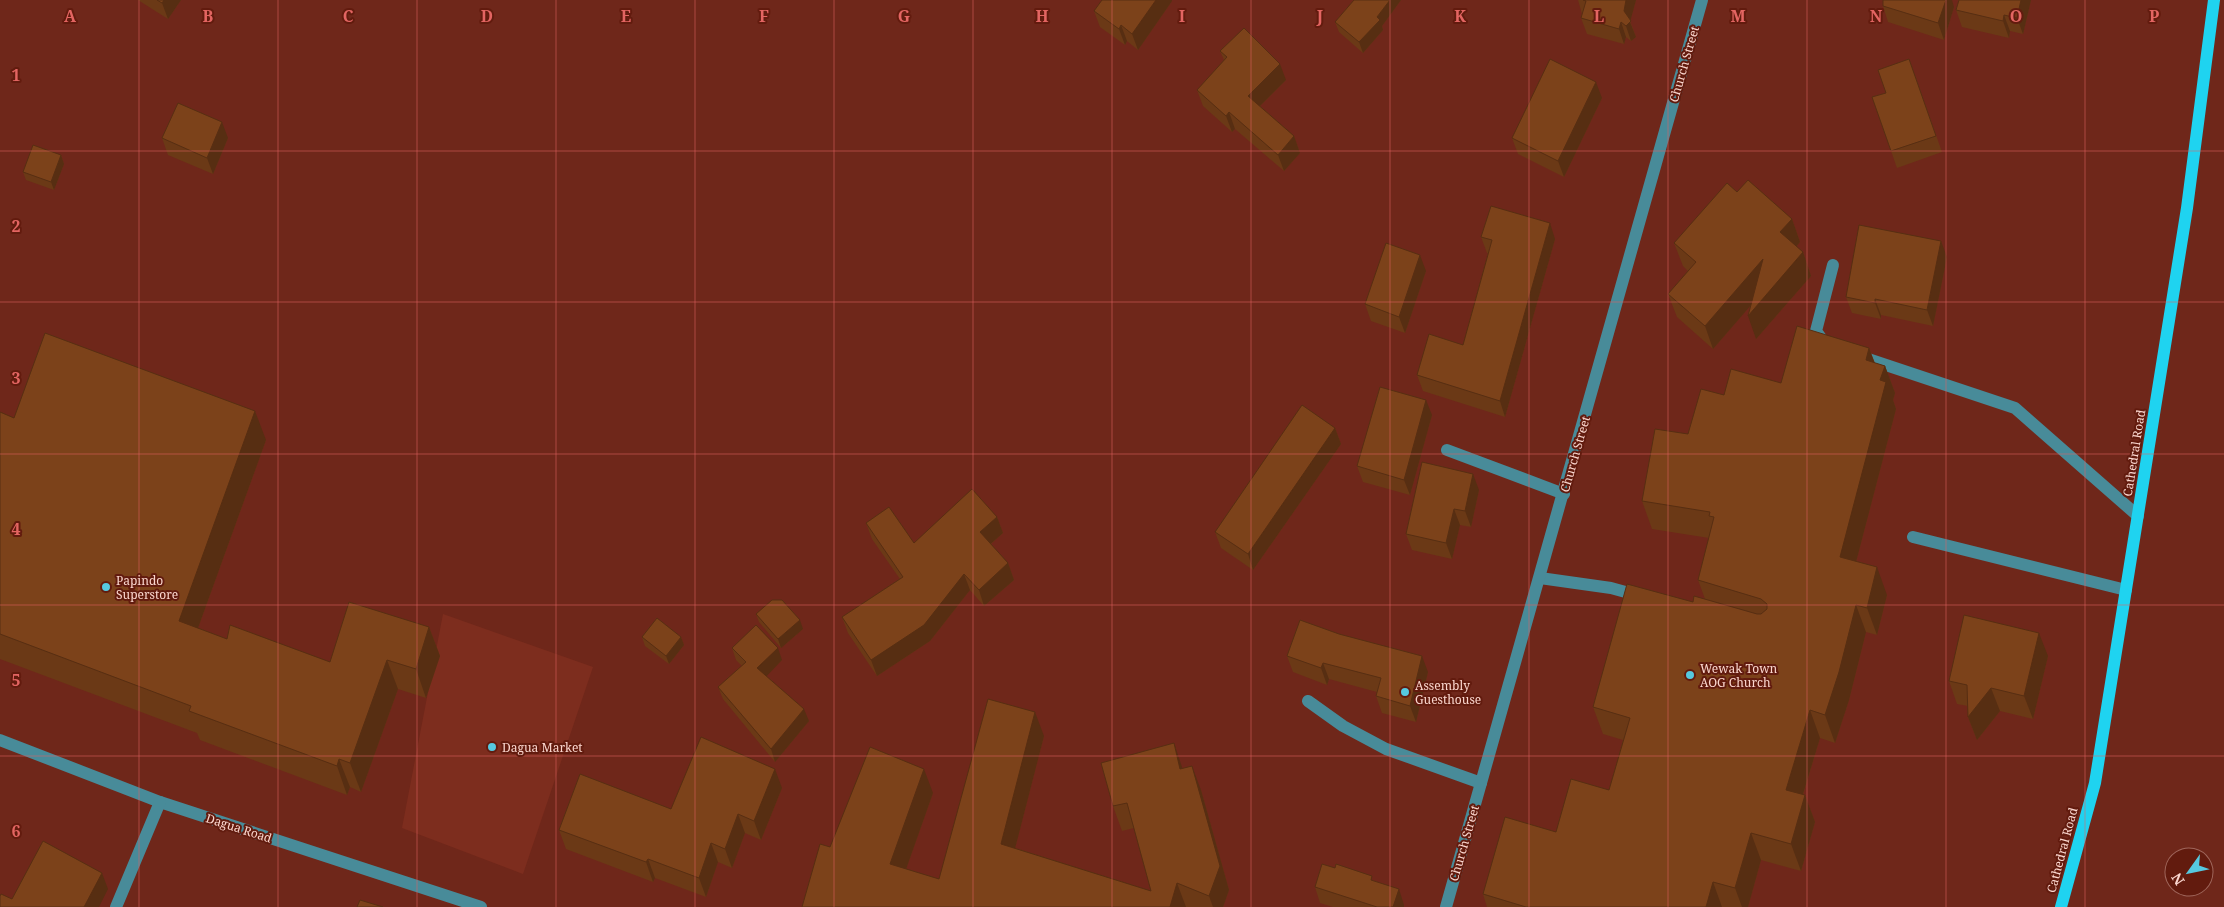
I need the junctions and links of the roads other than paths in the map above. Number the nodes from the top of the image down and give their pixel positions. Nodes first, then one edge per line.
1 (1702, 0) edge
2 (2214, 0) edge
3 (1833, 264) dead end
4 (1447, 450) dead end
5 (1564, 494) junction
6 (2138, 516) junction
7 (1914, 537) dead end
8 (1540, 578) junction
9 (2126, 590) junction
10 (1648, 599) edge
11 (1308, 701) dead end
12 (0, 740) edge
13 (1482, 783) junction
14 (160, 802) junction
15 (116, 907) edge
16 (481, 907) edge
17 (1446, 907) edge
18 (2061, 907) edge

1 - 5 street, Church Street
2 - 6 main road, Cathedral Road
3 - 6 street
4 - 5 street
5 - 8 street, Church Street
6 - 9 main road, Cathedral Road
7 - 9 street
8 - 10 street
8 - 13 street, Church Street
9 - 18 main road, Cathedral Road
11 - 13 street
12 - 14 street, Dagua Road
13 - 17 street, Church Street
14 - 15 street
14 - 16 street, Dagua Road

